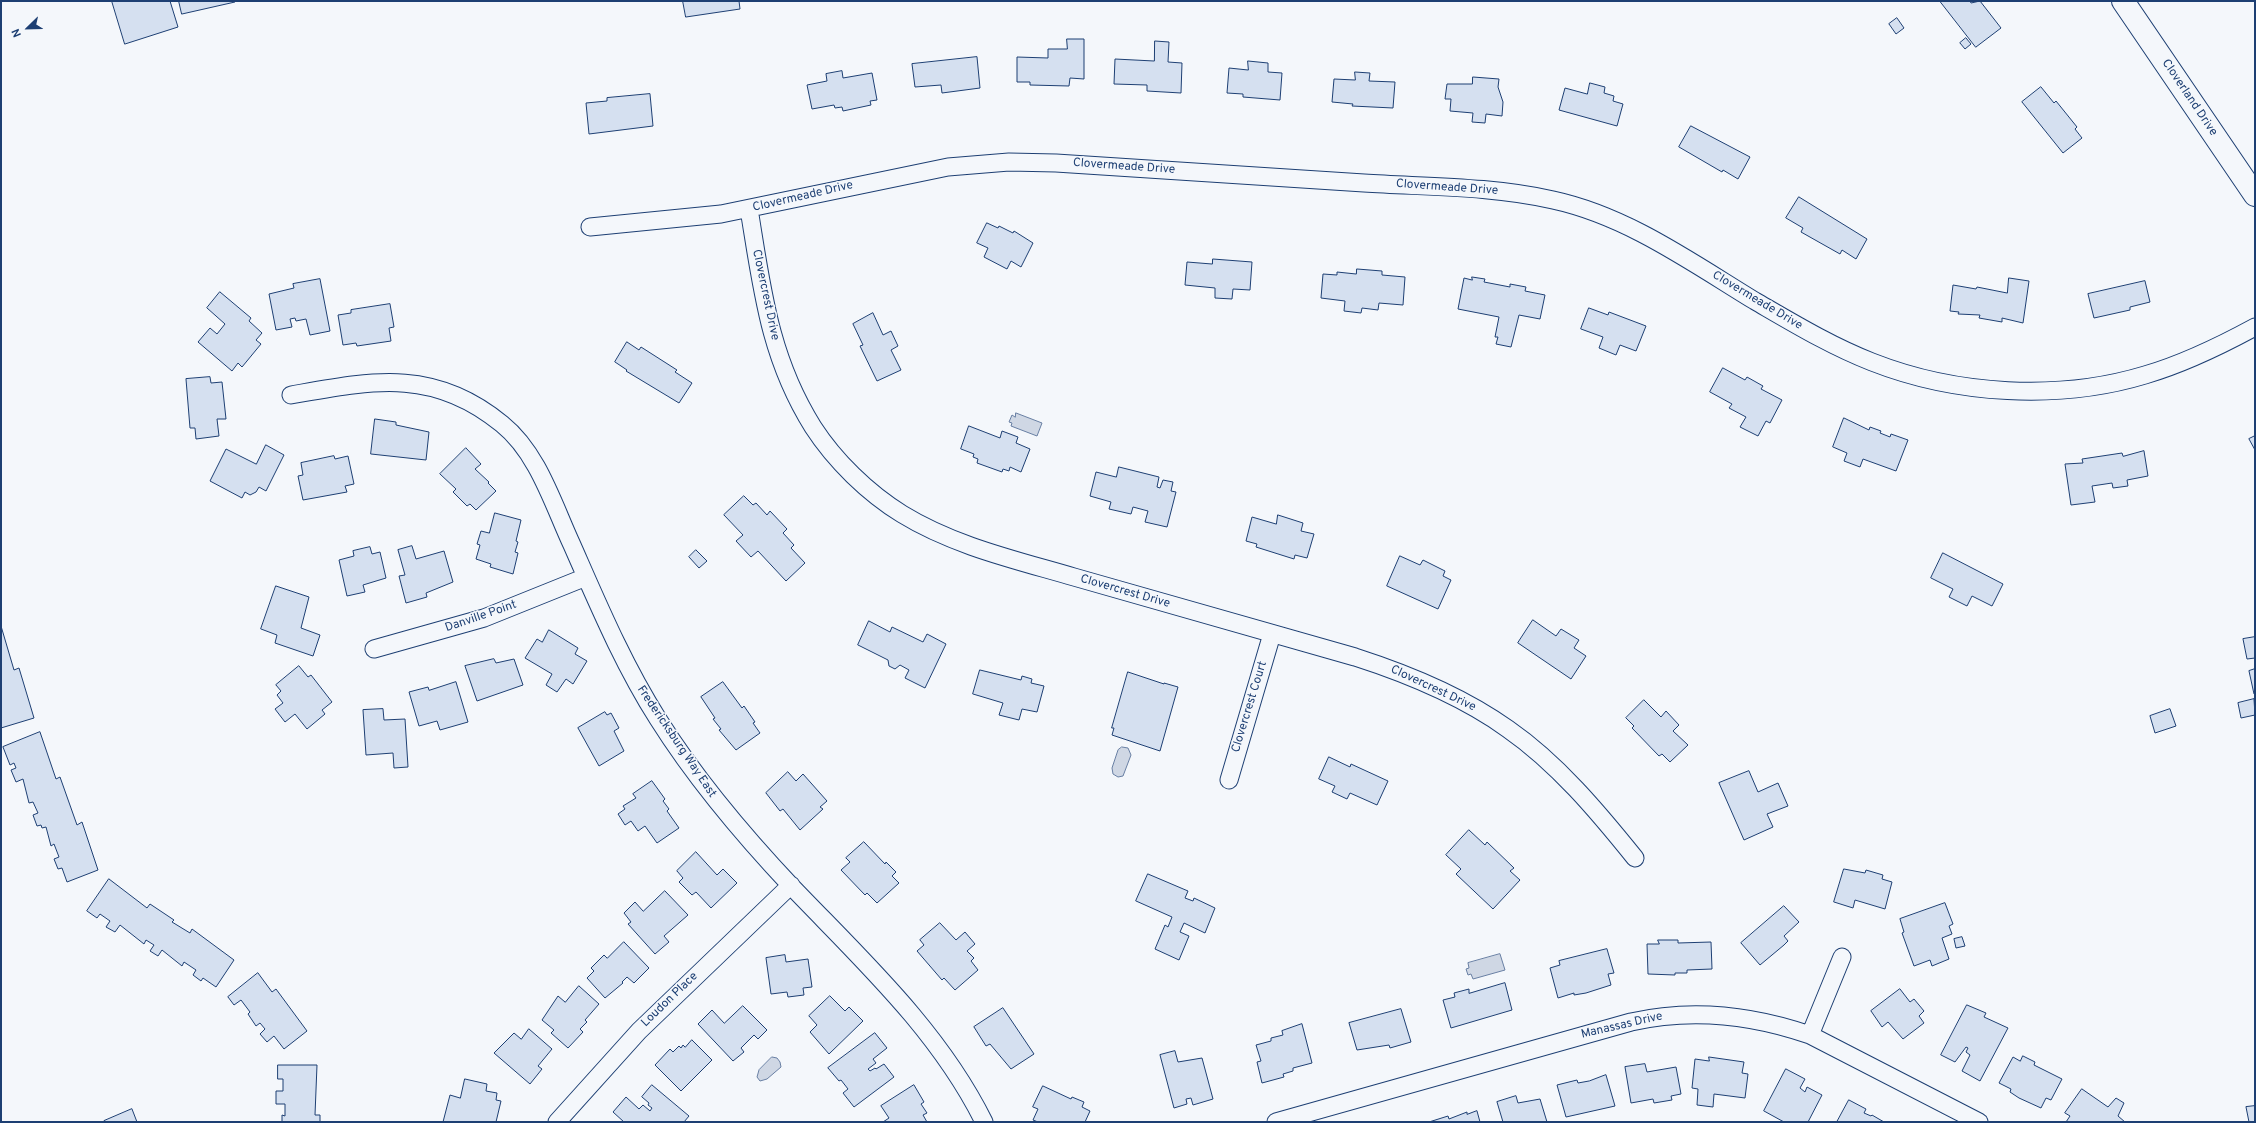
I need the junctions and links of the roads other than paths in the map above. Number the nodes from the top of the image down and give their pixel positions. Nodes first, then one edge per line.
1 (2123, 1) edge
2 (2255, 195) edge
3 (749, 209) junction
4 (590, 227) dead end
5 (2255, 327) edge
6 (291, 395) dead end
7 (586, 577) junction
8 (1272, 634) junction
9 (374, 649) dead end
10 (1229, 780) dead end
11 (1635, 858) dead end
12 (791, 885) junction
13 (1842, 957) dead end
14 (1810, 1035) junction
15 (557, 1122) edge
16 (984, 1122) edge
17 (1276, 1122) edge
18 (1979, 1122) edge

1 - 2 main road, Cloverland Drive
3 - 4 street, Clovermeade Drive
3 - 5 street, Clovermeade Drive
3 - 8 street, Clovercrest Drive
6 - 7 street, Fredericksburg Way East
7 - 9 street, Danville Point
7 - 12 street, Fredericksburg Way East
8 - 10 street, Clovercrest Court
8 - 11 street, Clovercrest Drive
12 - 15 street, Loudon Place
12 - 16 street, Fredericksburg Way East
13 - 14 street
14 - 17 street, Manassas Drive
14 - 18 street, Manassas Drive

